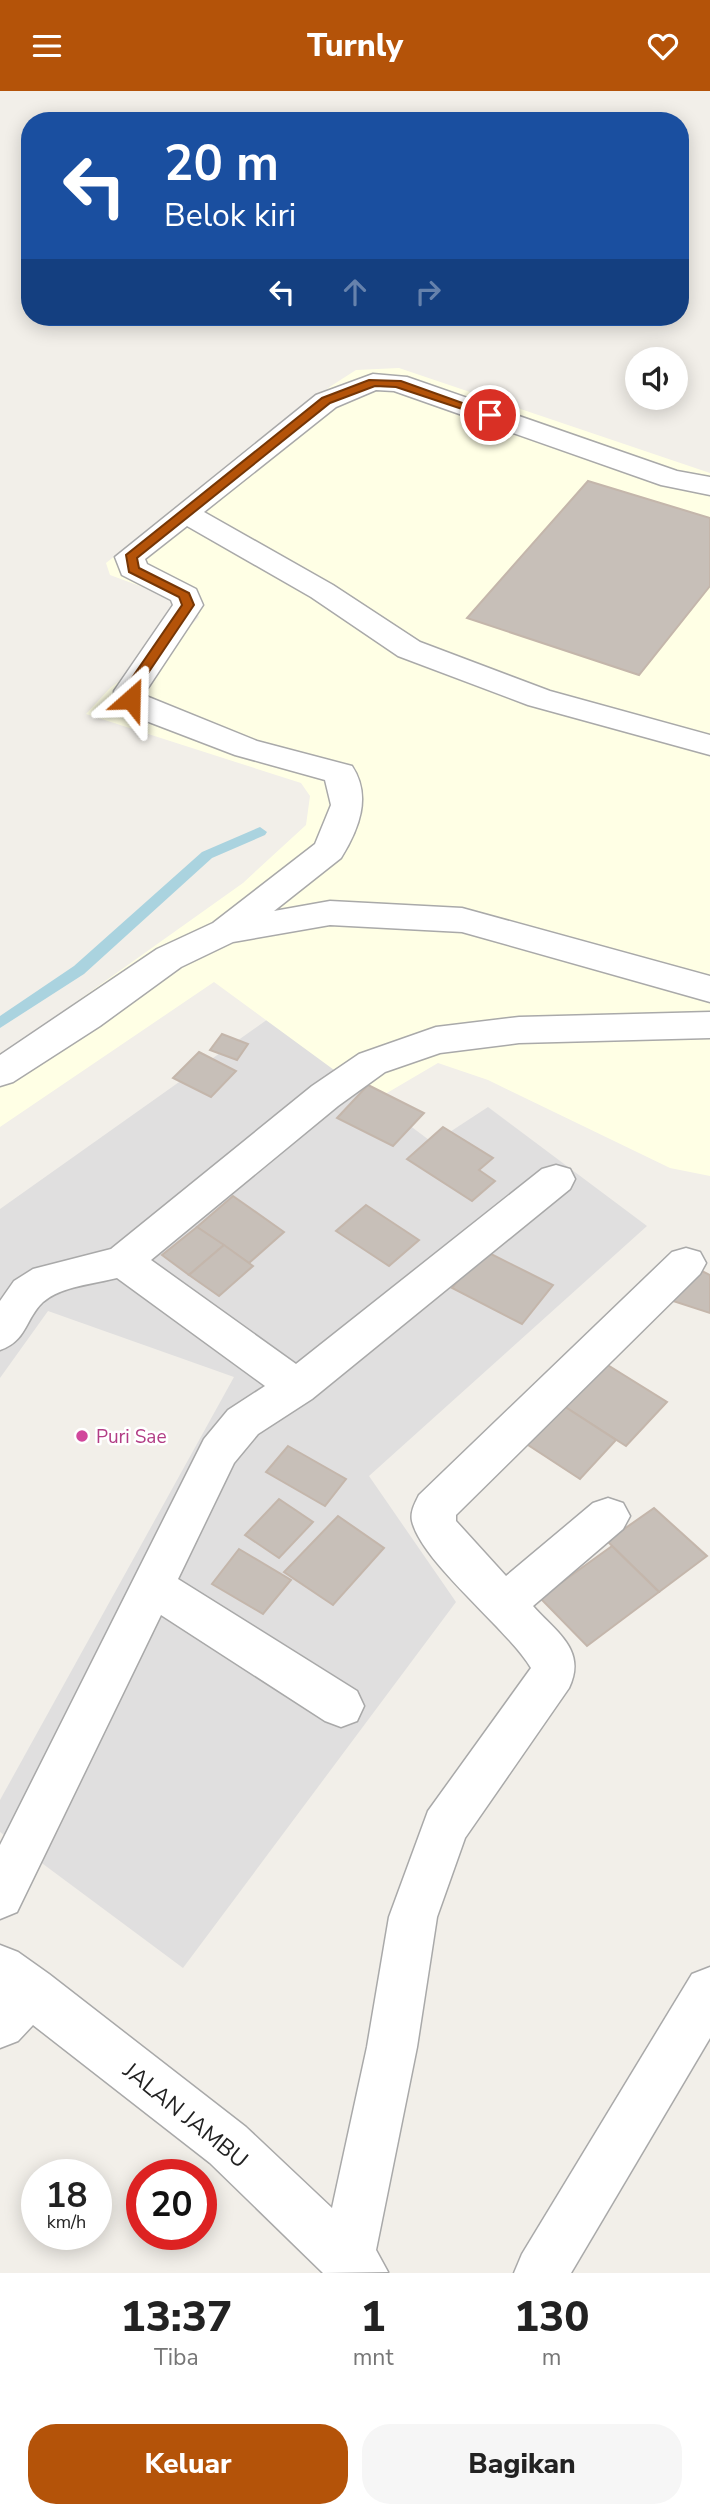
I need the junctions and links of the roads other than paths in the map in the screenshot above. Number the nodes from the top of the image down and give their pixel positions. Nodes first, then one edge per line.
1 (710, 485) edge
2 (186, 514) junction
3 (710, 745) edge
4 (225, 931) junction
5 (710, 989) edge
6 (710, 1025) edge
7 (0, 1073) edge
8 (556, 1179) dead end
9 (123, 1261) junction
10 (686, 1263) dead end
11 (0, 1334) edge
12 (297, 1387) junction
13 (608, 1516) dead end
14 (152, 1586) junction
15 (502, 1606) junction
16 (341, 1706) dead end
17 (0, 1896) edge
18 (710, 1991) edge
19 (10, 1994) edge
20 (355, 2266) edge
21 (541, 2273) edge

1 - 2 street
2 - 3 street
2 - 4 street
4 - 5 street
4 - 7 street
6 - 9 street
8 - 12 street
9 - 11 street
9 - 12 street
10 - 15 street
12 - 14 street
13 - 15 street
14 - 16 street
14 - 17 street
15 - 20 street
18 - 21 street
19 - 20 street, JALAN JAMBU

